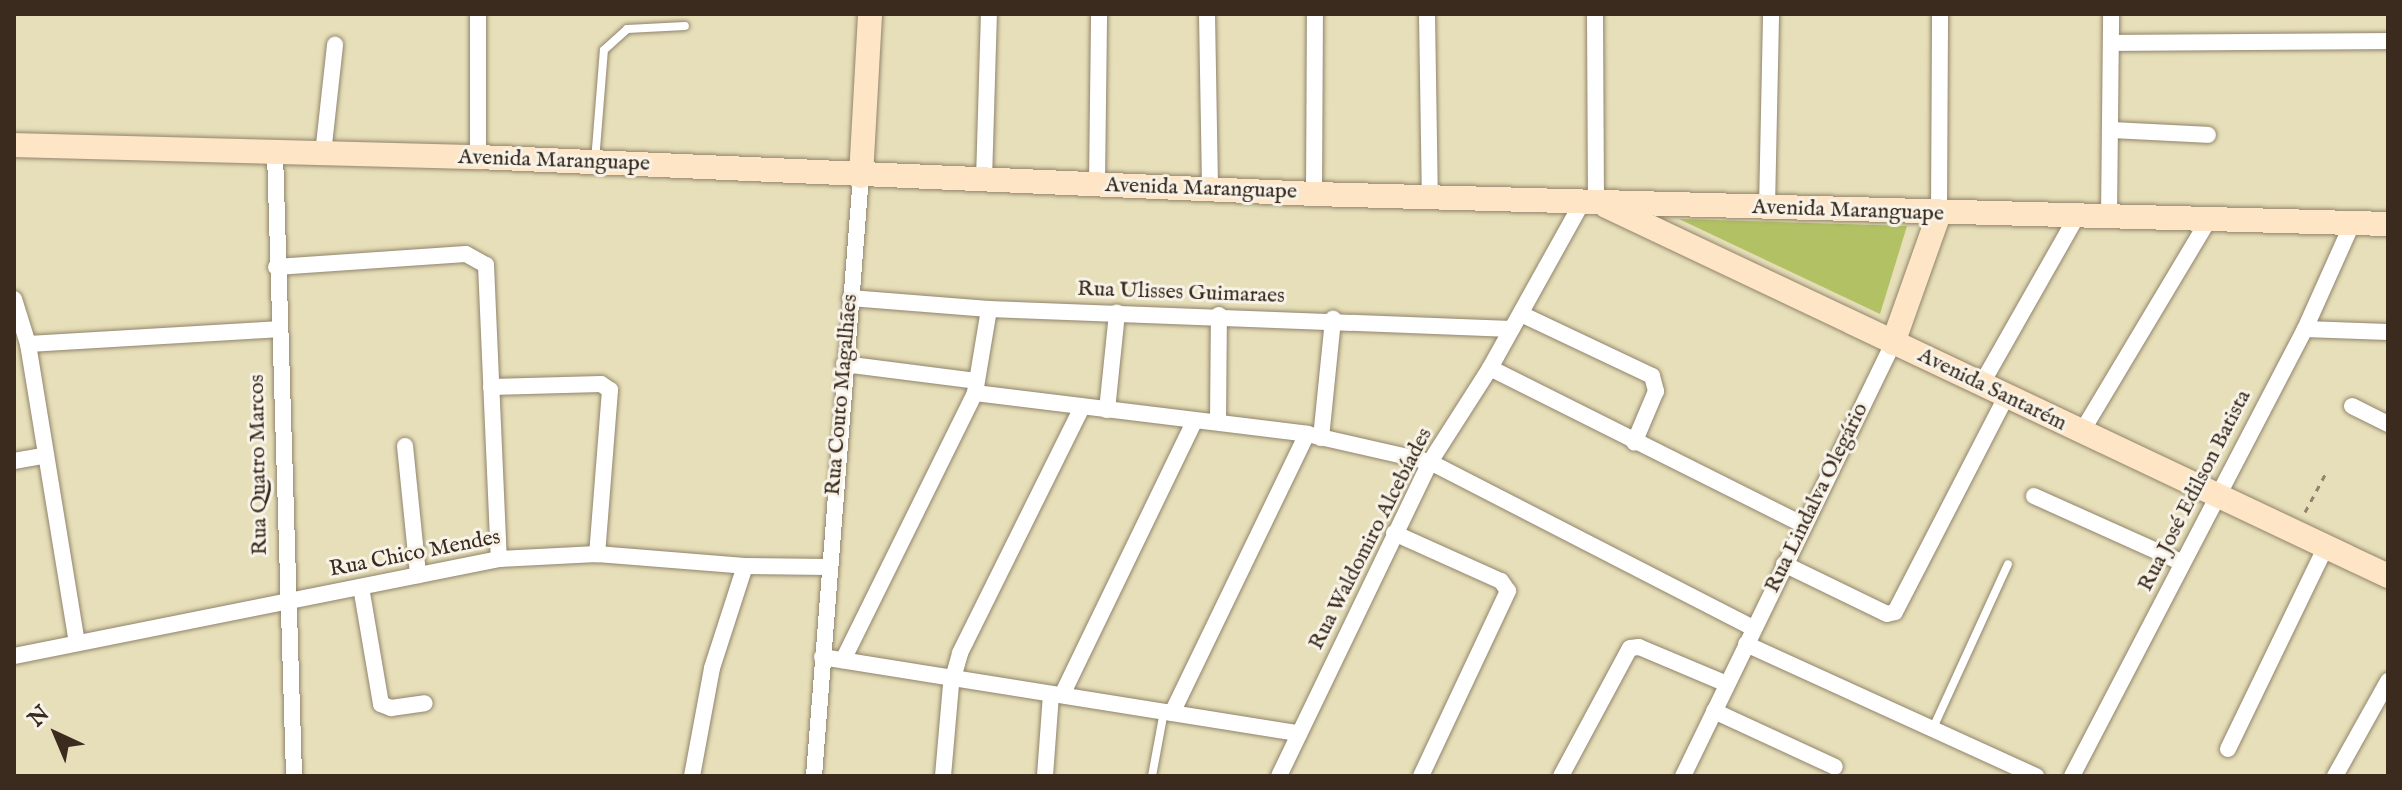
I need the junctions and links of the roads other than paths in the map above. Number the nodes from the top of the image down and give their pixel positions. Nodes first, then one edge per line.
1 (478, 14) edge
2 (870, 14) edge
3 (989, 14) edge
4 (1099, 14) edge
5 (1207, 14) edge
6 (1315, 14) edge
7 (1427, 14) edge
8 (1595, 14) edge
9 (1771, 14) edge
10 (1940, 14) edge
11 (2111, 14) edge
12 (685, 26) dead end
13 (2388, 41) edge
14 (2111, 43) junction
15 (335, 45) dead end
16 (2110, 130) junction
17 (2208, 135) dead end
18 (14, 145) edge
19 (275, 153) junction
20 (323, 154) junction
21 (478, 157) junction
22 (594, 161) junction
23 (861, 176) junction
24 (984, 180) junction
25 (1097, 184) junction
26 (1210, 188) junction
27 (1314, 194) junction
28 (1430, 197) junction
29 (1590, 201) junction
30 (1767, 208) junction
31 (1939, 214) junction
32 (2077, 216) junction
33 (2109, 217) junction
34 (2208, 221) junction
35 (2352, 224) junction
36 (2388, 224) edge
37 (276, 267) junction
38 (850, 298) junction
39 (14, 302) edge
40 (989, 309) junction
41 (1117, 313) junction
42 (1219, 315) junction
43 (1333, 319) junction
44 (1516, 321) junction
45 (278, 329) junction
46 (2305, 329) junction
47 (2388, 332) edge
48 (1893, 343) junction
49 (28, 344) junction
50 (844, 364) junction
51 (1490, 368) junction
52 (1981, 385) junction
53 (491, 387) junction
54 (976, 387) junction
55 (2006, 397) junction
56 (2352, 406) dead end
57 (1082, 407) junction
58 (1107, 410) junction
59 (1195, 420) junction
60 (1218, 421) junction
61 (2388, 424) edge
62 (2081, 433) junction
63 (1314, 436) junction
64 (1634, 443) junction
65 (405, 446) dead end
66 (42, 456) junction
67 (14, 461) edge
68 (1430, 462) junction
69 (2034, 496) dead end
70 (2217, 496) junction
71 (1803, 525) junction
72 (1394, 533) junction
73 (2325, 548) junction
74 (597, 554) junction
75 (499, 559) junction
76 (2183, 563) junction
77 (1784, 564) junction
78 (2008, 564) dead end
79 (745, 566) junction
80 (829, 567) junction
81 (418, 575) junction
82 (2388, 576) edge
83 (361, 587) junction
84 (285, 602) junction
85 (1750, 636) junction
86 (77, 643) junction
87 (14, 656) edge
88 (822, 657) junction
89 (843, 660) junction
90 (953, 678) junction
91 (2388, 681) edge
92 (1727, 684) junction
93 (1057, 694) junction
94 (425, 703) dead end
95 (1714, 711) junction
96 (1168, 712) junction
97 (1932, 729) junction
98 (1299, 733) junction
99 (2228, 749) dead end
100 (1835, 767) dead end
101 (294, 776) edge
102 (692, 776) edge
103 (814, 776) edge
104 (943, 776) edge
105 (1045, 776) edge
106 (1152, 776) edge
107 (1279, 776) edge
108 (1421, 776) edge
109 (1561, 776) edge
110 (1683, 776) edge
111 (2036, 776) edge
112 (2072, 776) edge
113 (2335, 776) edge

1 - 21 street
2 - 23 main road, Rua Couto Magalhães
3 - 24 street
4 - 25 street
5 - 26 street
6 - 27 street
7 - 28 street
8 - 29 street
9 - 30 street
10 - 31 street
11 - 14 street
12 - 22 lane
13 - 14 street
14 - 16 street
15 - 20 street
16 - 17 street
16 - 33 street
18 - 19 main road, Avenida Maranguape
19 - 20 main road, Avenida Maranguape
19 - 37 street, Rua Quatro Marcos
20 - 21 main road, Avenida Maranguape
21 - 22 main road, Avenida Maranguape
22 - 23 main road, Avenida Maranguape
23 - 24 main road, Avenida Maranguape
23 - 38 street, Rua Couto Magalhães
24 - 25 main road, Avenida Maranguape
25 - 26 main road, Avenida Maranguape
26 - 27 main road, Avenida Maranguape
27 - 28 main road, Avenida Maranguape
28 - 29 main road, Avenida Maranguape
29 - 30 main road, Avenida Maranguape
29 - 44 street, Rua Waldomiro Alcebíades
29 - 48 main road, Avenida Santarém
30 - 31 main road, Avenida Maranguape
31 - 32 main road, Avenida Maranguape
31 - 48 main road, Rua Lindalva Olegário
32 - 33 main road, Avenida Maranguape
32 - 52 street
33 - 34 main road, Avenida Maranguape
34 - 35 main road, Avenida Maranguape
34 - 62 street
35 - 36 main road, Avenida Maranguape
35 - 46 street, Rua José Edilson Batista
37 - 45 street, Rua Quatro Marcos
37 - 53 street
38 - 40 street, Rua Ulisses Guimaraes
38 - 50 street, Rua Couto Magalhães
39 - 49 street
40 - 41 street, Rua Ulisses Guimaraes
40 - 54 street
41 - 42 street, Rua Ulisses Guimaraes
41 - 58 street
42 - 43 street, Rua Ulisses Guimaraes
42 - 60 street
43 - 44 street, Rua Ulisses Guimaraes
43 - 63 street
44 - 51 street, Rua Waldomiro Alcebíades
44 - 64 street
45 - 49 street
45 - 84 street, Rua Quatro Marcos
46 - 47 street
46 - 70 street, Rua José Edilson Batista
48 - 52 main road, Avenida Santarém
48 - 71 street, Rua Lindalva Olegário
49 - 66 street
50 - 54 street
50 - 80 street, Rua Couto Magalhães
51 - 64 street
51 - 68 street, Rua Waldomiro Alcebíades
52 - 55 main road, Avenida Santarém
53 - 74 street
53 - 75 street
54 - 57 street
54 - 89 street
55 - 62 main road, Avenida Santarém
55 - 77 street
56 - 61 street
57 - 58 street
57 - 90 street
58 - 59 street
59 - 60 street
59 - 93 street
60 - 63 street
62 - 70 main road, Avenida Santarém
63 - 68 street
63 - 96 street
64 - 71 street
65 - 81 street
66 - 67 street
66 - 86 street
68 - 72 street, Rua Waldomiro Alcebíades
68 - 85 street
69 - 76 street
70 - 73 main road, Avenida Santarém
70 - 76 street, Rua José Edilson Batista
71 - 77 street, Rua Lindalva Olegário
72 - 98 street, Rua Waldomiro Alcebíades
72 - 108 street
73 - 82 main road, Avenida Santarém
73 - 99 street
74 - 75 street, Rua Chico Mendes
74 - 79 street, Rua Chico Mendes
75 - 81 street, Rua Chico Mendes
76 - 112 street, Rua José Edilson Batista
77 - 85 street, Rua Lindalva Olegário
78 - 97 lane
79 - 80 street, Rua Chico Mendes
79 - 102 street
80 - 88 street, Rua Couto Magalhães
81 - 83 street, Rua Chico Mendes
83 - 84 street, Rua Chico Mendes
83 - 94 street
84 - 86 street, Rua Chico Mendes
84 - 101 street, Rua Quatro Marcos
85 - 92 street, Rua Lindalva Olegário
85 - 97 street
86 - 87 street, Rua Chico Mendes
88 - 89 street
88 - 103 street, Rua Couto Magalhães
89 - 90 street
90 - 93 street
90 - 104 street
91 - 113 street
92 - 95 street, Rua Lindalva Olegário
92 - 109 street
93 - 96 street
93 - 105 street
95 - 100 street
95 - 110 street, Rua Lindalva Olegário
96 - 98 street
96 - 106 lane
97 - 111 street
98 - 107 street, Rua Waldomiro Alcebíades

